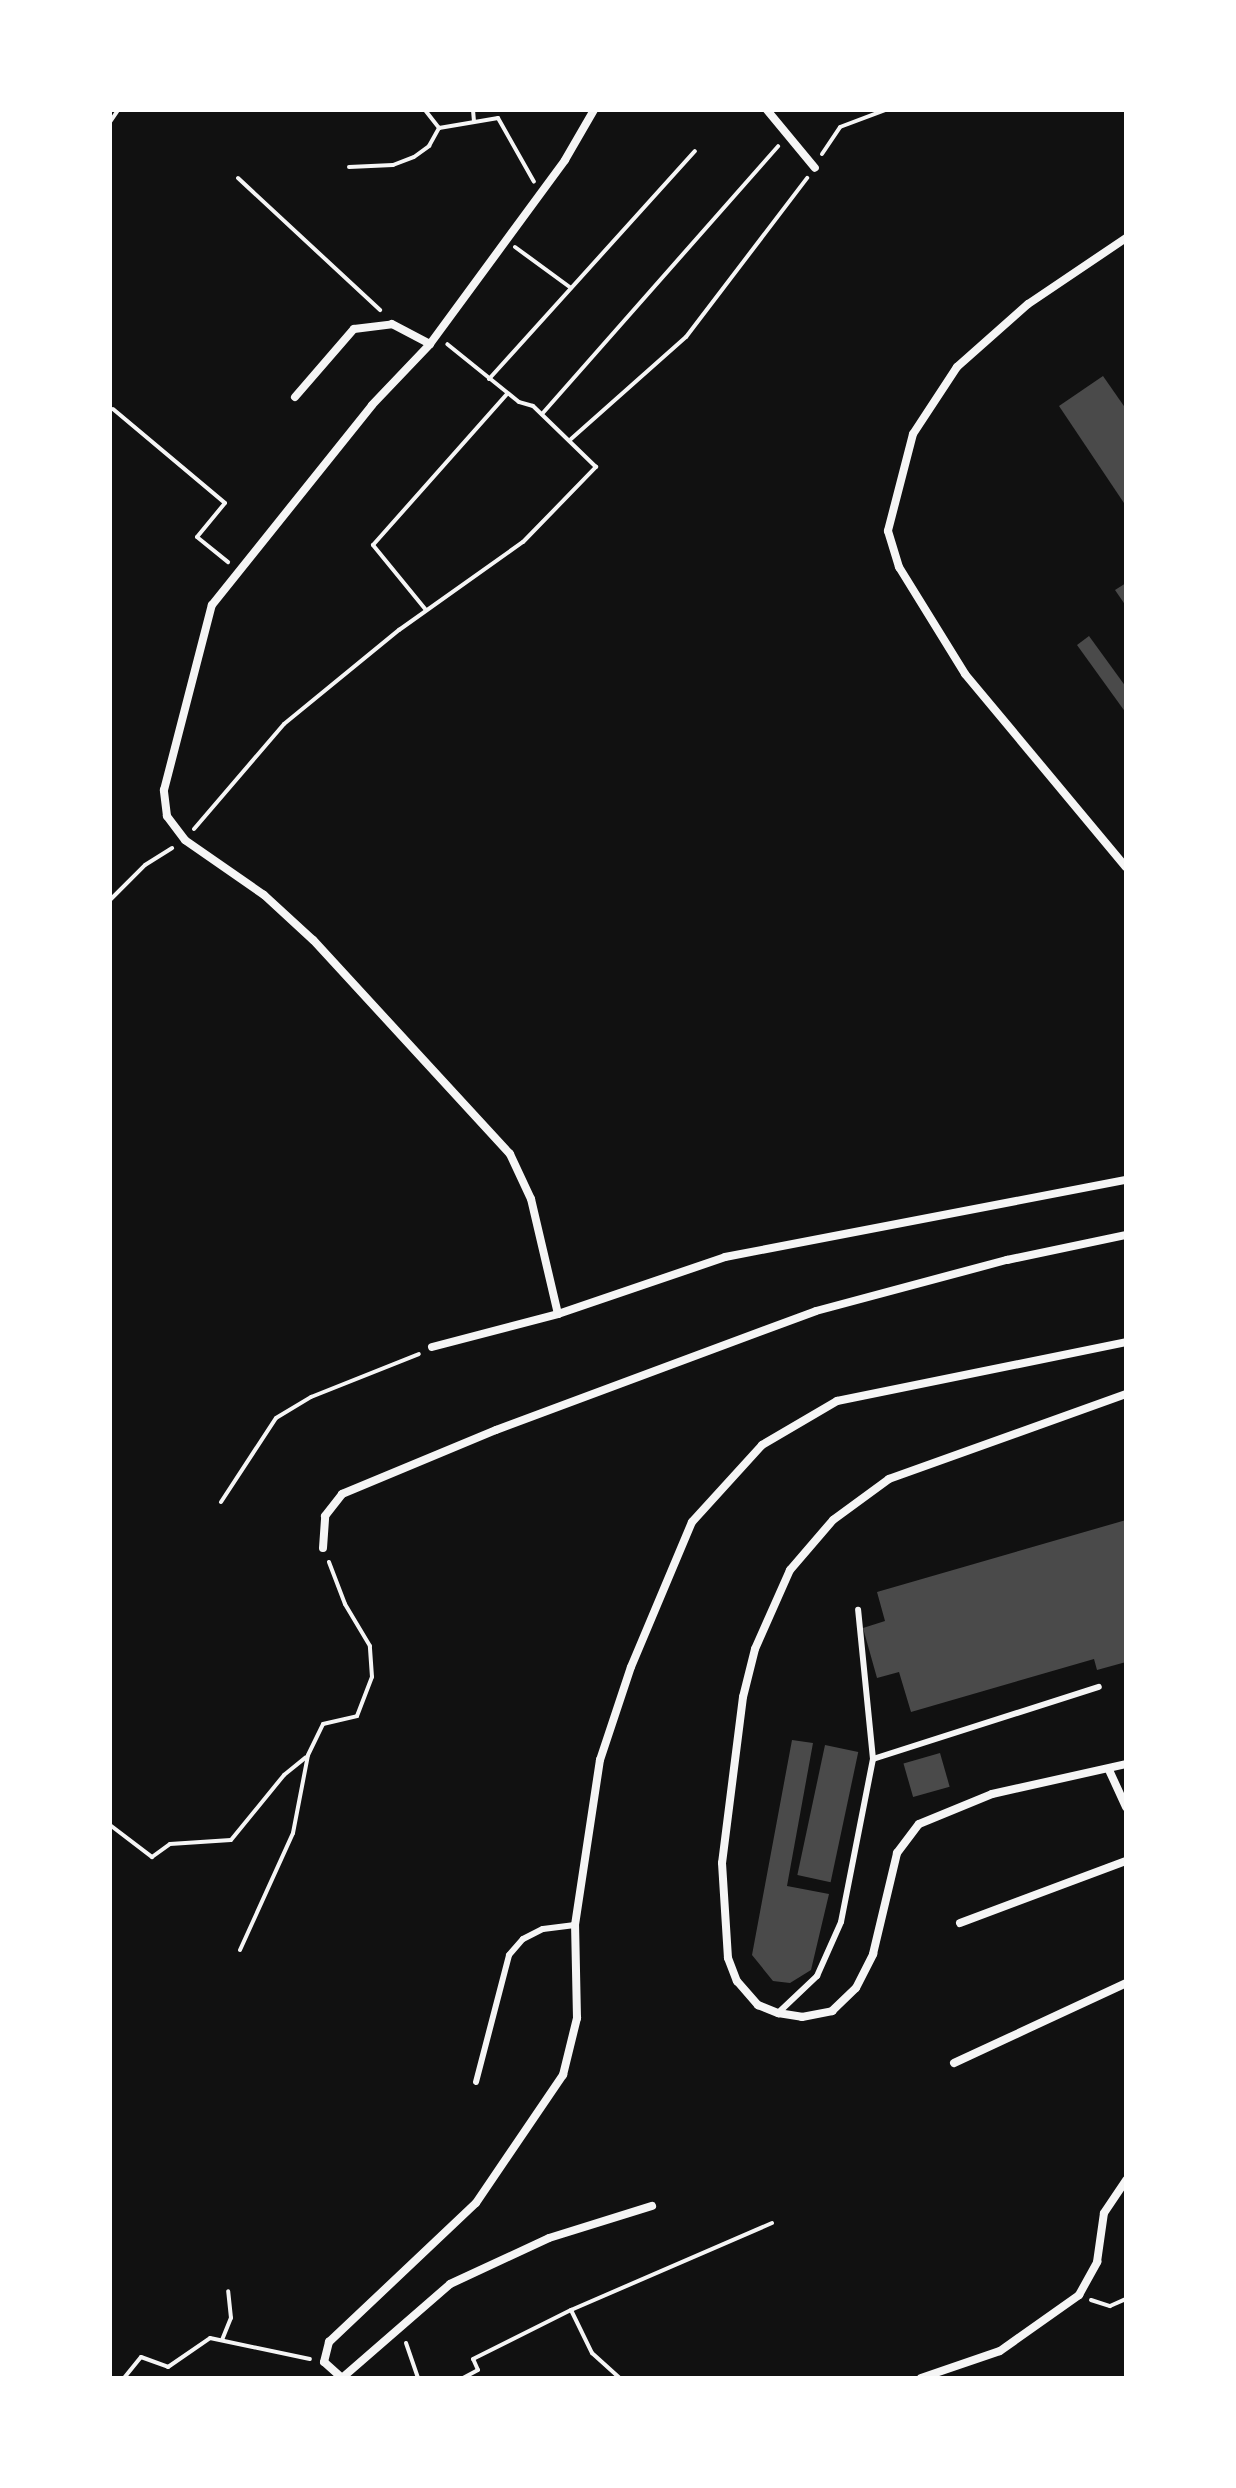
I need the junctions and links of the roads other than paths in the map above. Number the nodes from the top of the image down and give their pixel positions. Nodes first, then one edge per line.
1 (594, 110) edge
2 (767, 110) edge
3 (815, 168) road end
4 (1126, 238) edge
5 (430, 344) junction
6 (295, 397) dead end
7 (1126, 867) edge
8 (1126, 1180) edge
9 (1126, 1235) edge
10 (558, 1314) junction
11 (1126, 1342) edge
12 (432, 1347) road end
13 (1126, 1394) edge
14 (323, 1548) road end
15 (858, 1610) dead end
16 (1099, 1687) dead end
17 (873, 1759) junction
18 (1126, 1764) edge
19 (1109, 1770) junction
20 (1126, 1807) edge
21 (1126, 1861) edge
22 (960, 1923) dead end
23 (575, 1925) junction
24 (1126, 1983) edge
25 (778, 2013) junction
26 (954, 2063) dead end
27 (476, 2082) dead end
28 (1126, 2180) edge
29 (652, 2206) dead end
30 (342, 2378) edge
31 (921, 2378) edge

1 - 5 street
2 - 3 street
4 - 7 street
5 - 6 street
5 - 10 street
8 - 10 street
9 - 14 street
10 - 12 street
11 - 23 street
13 - 25 street
15 - 17 lane
16 - 17 lane
17 - 25 lane
18 - 19 street
19 - 20 street
19 - 25 street
21 - 22 street
23 - 27 lane
23 - 30 street
24 - 26 street
28 - 31 street
29 - 30 street

